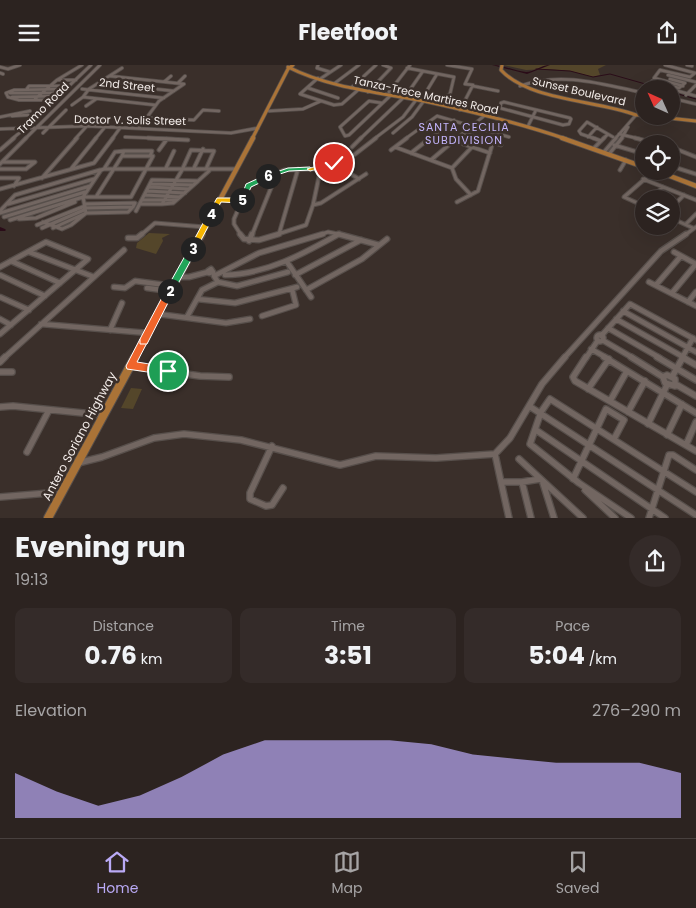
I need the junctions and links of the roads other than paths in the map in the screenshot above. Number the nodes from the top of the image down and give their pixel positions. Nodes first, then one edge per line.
1 (13, 65) edge
2 (100, 65) edge
3 (297, 65) edge
4 (318, 65) edge
5 (341, 65) edge
6 (359, 65) edge
7 (376, 65) edge
8 (383, 65) edge
9 (410, 65) edge
10 (447, 65) edge
11 (665, 65) edge
12 (677, 65) edge
13 (687, 65) edge
14 (19, 66) edge
15 (81, 66) edge
16 (503, 66) edge
17 (691, 66) edge
18 (0, 67) edge
19 (289, 67) edge
20 (75, 69) junction
21 (122, 69) dead end
22 (407, 69) junction
23 (423, 71) junction
24 (71, 72) junction
25 (84, 72) edge
26 (330, 72) junction
27 (300, 73) junction
28 (656, 73) junction
29 (695, 73) edge
30 (67, 74) junction
31 (438, 74) junction
32 (110, 76) junction
33 (171, 76) dead end
34 (288, 76) junction
35 (62, 77) junction
36 (185, 77) dead end
37 (319, 78) junction
38 (676, 80) edge
39 (56, 82) junction
40 (164, 82) junction
41 (72, 83) junction
42 (100, 83) junction
43 (178, 83) junction
44 (335, 83) junction
45 (696, 84) edge
46 (472, 85) junction
47 (521, 85) junction
48 (51, 86) junction
49 (69, 86) junction
50 (78, 86) junction
51 (308, 88) junction
52 (351, 88) junction
53 (66, 89) junction
54 (82, 89) dead end
55 (89, 89) junction
56 (26, 90) junction
57 (47, 90) junction
58 (358, 90) junction
59 (174, 91) junction
60 (498, 91) dead end
61 (635, 91) edge
62 (368, 92) junction
63 (680, 92) edge
64 (6, 93) junction
65 (43, 93) junction
66 (62, 93) junction
67 (388, 94) junction
68 (407, 94) junction
69 (687, 95) junction
70 (39, 96) junction
71 (59, 96) junction
72 (696, 96) edge
73 (8, 97) junction
74 (83, 97) junction
75 (164, 98) junction
76 (338, 98) dead end
77 (403, 98) junction
78 (35, 99) junction
79 (96, 99) junction
80 (423, 99) junction
81 (439, 99) junction
82 (25, 100) junction
83 (54, 100) junction
84 (416, 100) junction
85 (680, 100) edge
86 (321, 101) junction
87 (16, 103) dead end
88 (382, 103) junction
89 (432, 103) junction
90 (696, 104) edge
91 (49, 105) dead end
92 (72, 105) dead end
93 (155, 105) junction
94 (86, 106) dead end
95 (11, 110) dead end
96 (460, 110) junction
97 (536, 110) junction
98 (66, 111) dead end
99 (219, 111) dead end
100 (269, 111) junction
101 (283, 111) junction
102 (635, 113) edge
103 (36, 114) dead end
104 (15, 115) junction
105 (484, 115) junction
106 (8, 116) junction
107 (285, 116) dead end
108 (533, 116) junction
109 (635, 116) edge
110 (0, 117) edge
111 (147, 118) junction
112 (680, 118) edge
113 (680, 119) edge
114 (454, 120) junction
115 (696, 120) edge
116 (473, 125) junction
117 (628, 125) junction
118 (528, 126) junction
119 (87, 127) junction
120 (105, 127) junction
121 (597, 127) junction
122 (36, 128) junction
123 (49, 128) junction
124 (120, 128) junction
125 (139, 128) junction
126 (258, 128) junction
127 (0, 129) edge
128 (23, 129) junction
129 (170, 129) junction
130 (43, 133) dead end
131 (394, 133) dead end
132 (464, 133) junction
133 (619, 134) junction
134 (607, 135) junction
135 (624, 135) junction
136 (125, 137) dead end
137 (509, 137) dead end
138 (588, 137) junction
139 (613, 137) dead end
140 (165, 138) junction
141 (635, 139) edge
142 (188, 140) dead end
143 (454, 141) junction
144 (601, 141) junction
145 (493, 142) junction
146 (611, 144) junction
147 (501, 145) dead end
148 (616, 146) junction
149 (352, 147) dead end
150 (395, 147) junction
151 (472, 147) junction
152 (203, 149) junction
153 (594, 149) junction
154 (159, 150) dead end
155 (680, 150) edge
156 (0, 151) edge
157 (124, 151) junction
158 (174, 151) dead end
159 (391, 151) dead end
160 (635, 151) edge
161 (411, 153) junction
162 (490, 153) junction
163 (606, 153) junction
164 (354, 155) dead end
165 (122, 156) junction
166 (150, 156) junction
167 (696, 157) edge
168 (626, 160) junction
169 (431, 161) junction
170 (1, 163) edge
171 (635, 164) edge
172 (321, 167) junction
173 (147, 168) junction
174 (158, 168) junction
175 (166, 168) junction
176 (194, 168) junction
177 (452, 168) junction
178 (0, 169) edge
179 (114, 169) junction
180 (182, 169) junction
181 (298, 169) junction
182 (620, 169) dead end
183 (680, 169) edge
184 (71, 170) junction
185 (103, 170) junction
186 (208, 170) junction
187 (235, 171) junction
188 (276, 173) junction
189 (366, 174) dead end
190 (696, 174) edge
191 (0, 178) edge
192 (42, 178) junction
193 (95, 179) junction
194 (359, 179) junction
195 (642, 180) edge
196 (646, 180) edge
197 (680, 180) edge
198 (198, 181) junction
199 (193, 185) junction
200 (14, 186) junction
201 (90, 186) junction
202 (173, 186) junction
203 (696, 186) edge
204 (663, 187) junction
205 (0, 189) edge
206 (189, 189) junction
207 (660, 190) edge
208 (85, 192) junction
209 (145, 193) junction
210 (185, 193) junction
211 (472, 195) junction
212 (684, 195) junction
213 (96, 197) junction
214 (131, 197) junction
215 (178, 199) junction
216 (219, 199) junction
217 (680, 199) edge
218 (164, 200) junction
219 (696, 200) edge
220 (242, 201) junction
221 (457, 202) dead end
222 (635, 202) edge
223 (128, 203) junction
224 (7, 204) junction
225 (84, 205) junction
226 (313, 205) junction
227 (136, 211) dead end
228 (51, 212) junction
229 (1, 214) edge
230 (696, 214) edge
231 (57, 219) junction
232 (10, 220) junction
233 (680, 222) edge
234 (686, 224) junction
235 (37, 225) dead end
236 (43, 225) junction
237 (48, 225) junction
238 (205, 227) junction
239 (695, 227) edge
240 (279, 234) junction
241 (339, 234) junction
242 (128, 238) dead end
243 (387, 239) dead end
244 (361, 240) junction
245 (249, 241) junction
246 (379, 245) junction
247 (124, 250) dead end
248 (29, 252) junction
249 (674, 252) dead end
250 (681, 256) junction
251 (11, 261) junction
252 (287, 262) junction
253 (0, 267) edge
254 (75, 271) junction
255 (288, 272) dead end
256 (225, 273) junction
257 (0, 275) edge
258 (295, 275) junction
259 (213, 276) junction
260 (94, 277) junction
261 (178, 277) junction
262 (649, 282) dead end
263 (60, 283) junction
264 (656, 285) junction
265 (114, 287) dead end
266 (147, 288) dead end
267 (171, 289) junction
268 (306, 290) junction
269 (696, 292) edge
270 (672, 293) junction
271 (45, 296) junction
272 (0, 297) edge
273 (311, 297) dead end
274 (197, 299) junction
275 (688, 301) junction
276 (122, 303) dead end
277 (696, 306) edge
278 (29, 310) junction
279 (623, 311) junction
280 (158, 314) junction
281 (262, 315) dead end
282 (187, 317) junction
283 (0, 319) edge
284 (250, 319) dead end
285 (616, 319) junction
286 (41, 324) junction
287 (12, 325) junction
288 (608, 328) junction
289 (110, 330) junction
290 (588, 331) junction
291 (148, 333) junction
292 (0, 334) edge
293 (599, 338) junction
294 (694, 339) edge
295 (687, 347) junction
296 (591, 349) junction
297 (696, 352) edge
298 (681, 357) junction
299 (609, 359) junction
300 (0, 361) edge
301 (696, 365) edge
302 (130, 366) junction
303 (676, 369) junction
304 (627, 371) junction
305 (0, 372) edge
306 (12, 372) dead end
307 (229, 377) dead end
308 (663, 377) junction
309 (672, 377) junction
310 (696, 380) edge
311 (645, 381) junction
312 (667, 385) junction
313 (677, 385) junction
314 (588, 389) junction
315 (663, 392) junction
316 (696, 396) edge
317 (610, 401) junction
318 (682, 404) junction
319 (529, 406) junction
320 (0, 407) edge
321 (49, 410) junction
322 (541, 412) junction
323 (628, 412) junction
324 (696, 413) edge
325 (103, 415) junction
326 (696, 422) edge
327 (648, 424) junction
328 (596, 428) junction
329 (536, 430) junction
330 (667, 435) junction
331 (614, 439) junction
332 (590, 444) junction
333 (686, 445) junction
334 (272, 446) junction
335 (696, 451) edge
336 (27, 452) dead end
337 (495, 454) junction
338 (519, 459) dead end
339 (581, 461) junction
340 (77, 463) junction
341 (696, 470) edge
342 (665, 472) junction
343 (541, 480) junction
344 (576, 481) junction
345 (501, 482) junction
346 (522, 482) junction
347 (284, 488) dead end
348 (658, 490) junction
349 (696, 491) edge
350 (61, 493) junction
351 (0, 497) edge
352 (572, 507) junction
353 (652, 509) junction
354 (696, 515) edge
355 (48, 518) edge
356 (509, 518) edge
357 (531, 518) edge
358 (554, 518) edge
359 (576, 518) edge
360 (583, 518) edge
361 (615, 518) edge
362 (631, 518) edge
363 (649, 518) edge
364 (666, 518) edge

1 - 14 street
2 - 50 street, Tramo Road
3 - 19 main road, Antero Soriano Highway
3 - 27 main road
4 - 26 street
5 - 26 street
6 - 44 street
7 - 52 street
8 - 62 street
9 - 22 street
10 - 46 street
11 - 29 street
12 - 17 street
13 - 17 street
14 - 18 street
15 - 20 street
15 - 25 street
16 - 47 main road, Sunset Boulevard
17 - 29 street
19 - 27 main road, Tanza-Trece Martires Road
19 - 34 main road, Antero Soriano Highway
19 - 126 main road, Antero Soriano Highway
20 - 24 street
20 - 25 street
21 - 32 street
22 - 23 street
22 - 67 street
23 - 31 street
23 - 68 street
24 - 25 street
24 - 30 street
25 - 30 street
25 - 35 street
25 - 39 street
25 - 41 street
26 - 37 street
27 - 34 main road
27 - 37 main road, Tanza-Trece Martires Road
28 - 29 street
28 - 38 street
28 - 45 street
30 - 35 street
31 - 80 street
31 - 81 street
32 - 40 street
32 - 42 street
33 - 40 street
34 - 100 main road, Antero Soriano Highway
35 - 39 street
36 - 43 street
37 - 44 main road, Tanza-Trece Martires Road
37 - 51 street
39 - 41 street
39 - 48 street
40 - 43 street
41 - 49 street
42 - 55 street
42 - 59 street
43 - 59 street
44 - 52 main road, Tanza-Trece Martires Road
45 - 69 street
46 - 60 street
46 - 96 street
47 - 61 street
47 - 102 main road, Sunset Boulevard
48 - 49 street
48 - 56 street
48 - 57 street
49 - 50 street
49 - 53 street
50 - 122 street, Tramo Road
51 - 76 street
51 - 86 street
52 - 58 main road, Tanza-Trece Martires Road
53 - 57 street
53 - 66 street
54 - 55 street, 2nd Street
55 - 74 street
55 - 75 street, 2nd Street
56 - 57 street
56 - 64 street
57 - 65 street
58 - 62 main road, Tanza-Trece Martires Road
58 - 86 street
59 - 75 street
62 - 67 main road, Tanza-Trece Martires Road
63 - 69 street
64 - 65 street
64 - 73 street
65 - 66 street
65 - 70 street
66 - 71 street
67 - 68 street
67 - 77 main road, Tanza-Trece Martires Road
67 - 88 street
68 - 80 street
69 - 72 street
70 - 71 street
70 - 73 street
70 - 78 street
71 - 83 street
73 - 82 street
74 - 79 street
74 - 92 street
75 - 93 street
77 - 84 main road, Tanza-Trece Martires Road
77 - 149 street
78 - 82 street
78 - 83 street
79 - 93 street
79 - 94 street
80 - 81 street
80 - 84 main road, Tanza-Trece Martires Road
80 - 89 main road, Tanza-Trece Martires Road
80 - 131 street
81 - 89 street
82 - 87 street
83 - 91 street
84 - 164 street
85 - 90 street
86 - 101 street
88 - 88 street
89 - 96 main road, Tanza-Trece Martires Road
93 - 111 street
95 - 104 street
96 - 105 main road, Tanza-Trece Martires Road
97 - 108 street
97 - 108 street
97 - 108 street
98 - 123 street
99 - 111 street
100 - 101 street
100 - 126 main road, Antero Soriano Highway
101 - 107 street
103 - 128 street
104 - 106 street
104 - 106 street
105 - 116 street
105 - 118 main road, Tanza-Trece Martires Road
106 - 110 street
108 - 118 street
109 - 117 street
111 - 125 street
112 - 115 main road
113 - 115 main road
114 - 116 street
114 - 150 street
114 - 161 street
116 - 132 street
116 - 137 street
117 - 133 street
117 - 135 street
118 - 153 main road, Tanza-Trece Martires Road
119 - 120 street, Doctor V. Solis Street
119 - 123 street, Doctor V. Solis Street
119 - 192 street
120 - 124 street, Doctor V. Solis Street
120 - 184 street
121 - 134 street
121 - 138 street
121 - 138 street
122 - 123 street, Doctor V. Solis Street
122 - 128 street, Doctor V. Solis Street
122 - 170 street, Tramo Road
123 - 130 street
124 - 125 street, Doctor V. Solis Street
124 - 184 street
125 - 129 street, Doctor V. Solis Street
126 - 129 street, Doctor V. Solis Street
126 - 187 main road, Antero Soriano Highway
127 - 128 street, Doctor V. Solis Street
128 - 156 street
129 - 140 street
132 - 143 street
132 - 145 street
133 - 135 street
133 - 146 street
134 - 139 street
134 - 144 street
135 - 141 street
135 - 148 street
136 - 140 street
138 - 144 street
140 - 142 street
140 - 154 street
143 - 151 street
143 - 169 street
144 - 153 street
145 - 147 street
145 - 162 street
146 - 148 street
146 - 163 street
148 - 160 street
148 - 163 street
150 - 159 street
150 - 161 street
151 - 162 street
151 - 177 street
152 - 176 street
152 - 180 street
152 - 186 street
153 - 163 main road, Tanza-Trece Martires Road
155 - 167 street
157 - 165 street
157 - 166 street
157 - 185 street
158 - 175 street
161 - 169 street
162 - 211 street
163 - 168 main road, Tanza-Trece Martires Road
165 - 166 street
165 - 179 street
166 - 173 street
168 - 171 main road, Tanza-Trece Martires Road
168 - 182 street
169 - 177 street
170 - 178 street
172 - 181 street
172 - 194 street
172 - 226 street
173 - 174 street
173 - 179 street
173 - 214 street
174 - 175 street
174 - 180 street
175 - 180 street
176 - 180 street
176 - 186 street
177 - 211 street
179 - 185 street
179 - 213 street
180 - 186 street
180 - 202 street
181 - 188 street
181 - 240 street
183 - 190 street
184 - 192 street
185 - 193 street
185 - 224 street
186 - 187 street
186 - 198 street
187 - 216 main road, Antero Soriano Highway
188 - 220 street
188 - 245 street
189 - 194 street
191 - 200 street
192 - 200 street
193 - 201 street
193 - 224 street
194 - 226 street
195 - 222 street
196 - 204 street
197 - 203 main road
198 - 199 street
198 - 202 street
199 - 202 street
199 - 206 street
200 - 205 street
201 - 208 street
201 - 229 street
202 - 206 street
202 - 209 street
202 - 209 street
202 - 210 street
202 - 218 street
204 - 207 street
204 - 212 street
206 - 210 street
208 - 225 street
208 - 229 street
209 - 218 street
209 - 218 street
209 - 227 street
210 - 215 street
211 - 221 street
212 - 217 street
212 - 219 street
213 - 214 street
213 - 225 street
214 - 223 street
215 - 218 street
215 - 218 street
216 - 220 street
216 - 238 main road, Antero Soriano Highway
220 - 245 street
223 - 225 street
223 - 225 street
224 - 229 street
225 - 228 street
225 - 231 street
225 - 232 street
225 - 237 street
226 - 240 street
228 - 231 street
228 - 232 street
229 - 232 street
230 - 234 street
231 - 236 street
231 - 237 street
233 - 234 street
234 - 239 street
235 - 236 street
236 - 237 street
238 - 242 street
238 - 261 main road, Antero Soriano Highway
239 - 290 street
240 - 245 street
241 - 244 street
241 - 252 street
241 - 256 street
243 - 246 street
244 - 246 street
244 - 258 street
246 - 268 street
247 - 260 street
248 - 251 street
248 - 254 street
248 - 254 street
249 - 250 street
250 - 264 street
250 - 270 street
251 - 253 street
251 - 263 street
252 - 256 street
252 - 258 street
254 - 260 street
254 - 263 street
255 - 259 street
256 - 259 street
257 - 271 street
258 - 268 street
259 - 261 street
259 - 274 street
260 - 286 street
261 - 267 main road, Antero Soriano Highway
262 - 264 street
263 - 271 street
264 - 270 street
265 - 267 street
266 - 267 street
267 - 280 main road, Antero Soriano Highway
268 - 273 street
269 - 275 street
270 - 275 street
271 - 278 street
272 - 278 street
274 - 281 street
274 - 282 street
275 - 277 street
276 - 289 street
278 - 287 street
279 - 285 street
279 - 294 street
279 - 295 street
280 - 282 street
280 - 291 main road, Antero Soriano Highway
282 - 284 street
283 - 287 street
285 - 288 street
285 - 298 street
286 - 289 street
286 - 300 street
287 - 292 street
288 - 293 street
288 - 303 street
289 - 291 street
290 - 293 street
290 - 319 street
291 - 302 main road, Antero Soriano Highway
293 - 296 street
293 - 308 street
294 - 295 street
295 - 297 street
295 - 298 street
296 - 299 street
296 - 314 street
298 - 301 street
298 - 303 street
299 - 304 street
299 - 314 street
302 - 307 street
302 - 325 main road, Antero Soriano Highway
303 - 309 street
303 - 310 street
304 - 311 street
304 - 317 street
305 - 306 street
308 - 309 street
308 - 312 street
309 - 313 street
311 - 315 street
311 - 323 street
312 - 313 street
312 - 315 street
313 - 316 street
314 - 317 street
315 - 318 street
315 - 327 street
317 - 323 street
318 - 324 street
318 - 330 street
319 - 322 street
319 - 337 street
320 - 321 street
321 - 325 street
321 - 336 street
322 - 328 street
322 - 329 street
322 - 332 street
323 - 327 street
325 - 340 main road, Antero Soriano Highway
326 - 333 street
327 - 330 street
328 - 331 street
328 - 331 street
328 - 332 street
329 - 339 street
329 - 344 street
330 - 333 street
331 - 342 street
332 - 339 street
332 - 348 street
333 - 335 street
334 - 337 street
334 - 340 street
334 - 347 street
337 - 345 street
338 - 343 street
339 - 344 street
339 - 353 street
340 - 350 main road, Antero Soriano Highway
341 - 342 street
342 - 348 street
342 - 349 street
343 - 346 street
343 - 352 street
343 - 358 street
344 - 361 street
344 - 362 street
345 - 346 street
345 - 356 street
346 - 357 street
348 - 353 street
348 - 354 street
350 - 351 street
350 - 355 main road, Antero Soriano Highway
352 - 359 street
352 - 360 street
353 - 363 street
353 - 364 street

